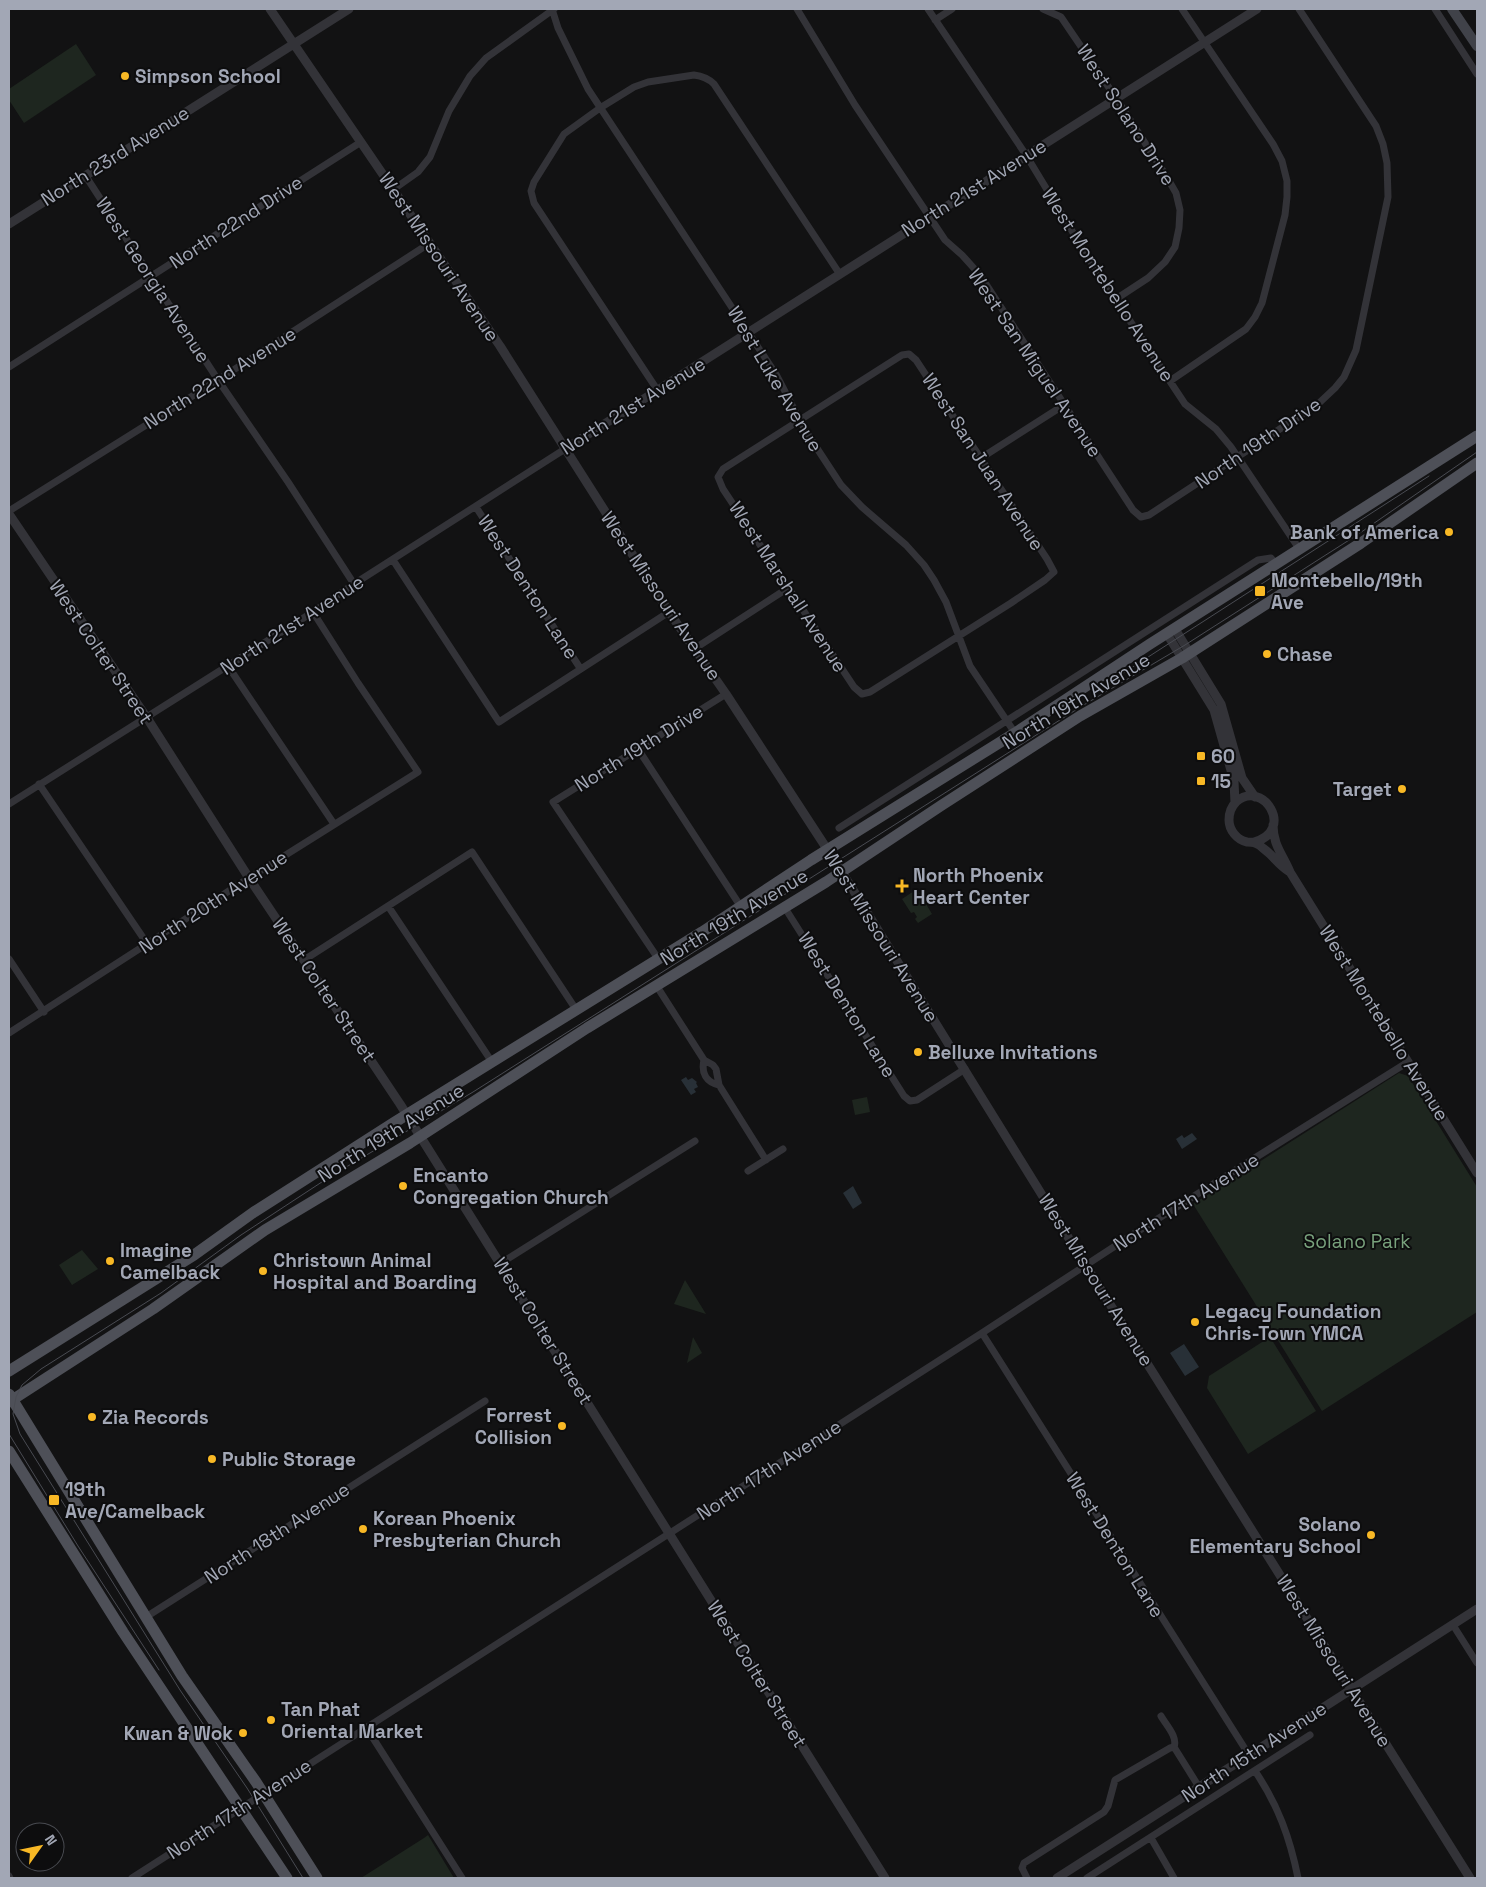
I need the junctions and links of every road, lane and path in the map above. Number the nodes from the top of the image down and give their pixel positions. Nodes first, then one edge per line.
1 (270, 9) edge
2 (349, 9) edge
3 (553, 9) edge
4 (797, 9) edge
5 (928, 9) edge
6 (952, 9) edge
7 (1043, 9) edge
8 (1182, 9) edge
9 (1257, 9) edge
10 (1299, 9) edge
11 (1435, 9) edge
12 (1452, 9) edge
13 (935, 20) junction
14 (1470, 35) junction
15 (1203, 42) junction
16 (293, 43) junction
17 (1457, 44) junction
18 (1477, 46) edge
19 (1477, 74) edge
20 (1116, 98) junction
21 (600, 108) junction
22 (361, 142) junction
23 (1026, 155) junction
24 (85, 175) junction
25 (394, 189) junction
26 (930, 217) junction
27 (9, 224) edge
28 (430, 243) junction
29 (839, 273) junction
30 (151, 276) junction
31 (1116, 299) junction
32 (748, 333) junction
33 (9, 367) edge
34 (218, 380) junction
35 (1170, 382) junction
36 (658, 391) junction
37 (1064, 405) junction
38 (799, 420) junction
39 (1477, 436) edge
40 (565, 449) junction
41 (1238, 457) junction
42 (981, 458) junction
43 (1477, 463) edge
44 (476, 507) junction
45 (9, 513) edge
46 (1141, 517) joint
47 (1300, 550) junction
48 (393, 560) junction
49 (1277, 564) junction
50 (354, 584) junction
51 (788, 588) junction
52 (314, 612) junction
53 (669, 612) junction
54 (1171, 632) junction
55 (958, 636) junction
56 (694, 648) junction
57 (1186, 655) junction
58 (228, 666) junction
59 (580, 668) junction
60 (726, 694) junction
61 (147, 718) junction
62 (1006, 720) junction
63 (1015, 733) junction
64 (638, 749) junction
65 (40, 784) junction
66 (1255, 797) junction
67 (1235, 803) junction
68 (9, 804) edge
69 (334, 824) junction
70 (1274, 826) junction
71 (839, 828) dead end
72 (1254, 842) junction
73 (827, 850) junction
74 (842, 872) junction
75 (1290, 872) junction
76 (249, 878) junction
77 (388, 906) junction
78 (741, 908) junction
79 (785, 908) junction
80 (148, 945) junction
81 (9, 959) edge
82 (304, 960) junction
83 (659, 960) junction
84 (656, 985) junction
85 (577, 1011) junction
86 (44, 1012) junction
87 (9, 1033) edge
88 (704, 1060) junction
89 (492, 1062) junction
90 (1408, 1062) junction
91 (965, 1069) junction
92 (719, 1084) junction
93 (407, 1114) junction
94 (421, 1137) junction
95 (695, 1141) dead end
96 (783, 1149) dead end
97 (766, 1160) junction
98 (748, 1171) dead end
99 (1477, 1173) edge
100 (501, 1263) junction
101 (1086, 1266) junction
102 (982, 1334) junction
103 (9, 1371) edge
104 (10, 1396) edge
105 (485, 1401) dead end
106 (9, 1451) edge
107 (669, 1534) junction
108 (1477, 1609) edge
109 (146, 1617) junction
110 (1453, 1625) junction
111 (1477, 1663) edge
112 (1351, 1690) junction
113 (1160, 1716) dead end
114 (366, 1727) junction
115 (1310, 1736) dead end
116 (1174, 1747) junction
117 (1249, 1755) junction
118 (1255, 1771) junction
119 (1199, 1787) junction
120 (263, 1793) junction
121 (240, 1808) junction
122 (1151, 1838) junction
123 (132, 1878) edge
124 (287, 1878) edge
125 (317, 1878) edge
126 (462, 1878) edge
127 (884, 1878) edge
128 (1027, 1878) edge
129 (1057, 1878) edge
130 (1087, 1878) edge
131 (1174, 1878) edge
132 (1298, 1878) edge
133 (1470, 1878) edge

1 - 16 street, West Missouri Avenue
2 - 16 street, North 23rd Avenue
3 - 21 street, West Luke Avenue
3 - 25 street
4 - 26 street, West San Miguel Avenue
5 - 13 street, West Montebello Avenue
6 - 13 street
7 - 20 street, West Solano Drive
8 - 15 street
9 - 15 street, North 21st Avenue
10 - 41 street, North 19th Drive
11 - 17 street
12 - 14 main road
13 - 23 street, West Montebello Avenue
14 - 17 street
14 - 18 main road
15 - 20 street, North 21st Avenue
15 - 35 street
16 - 22 street, West Missouri Avenue
16 - 24 street, North 23rd Avenue
17 - 19 street
20 - 23 street, North 21st Avenue
20 - 31 street, West Solano Drive
21 - 29 street
21 - 32 street, West Luke Avenue
21 - 36 street
22 - 25 street, West Missouri Avenue
22 - 30 street, North 22nd Drive
23 - 26 street, North 21st Avenue
23 - 31 street, West Montebello Avenue
24 - 27 street, North 23rd Avenue
24 - 30 street, West Georgia Avenue
25 - 28 street, West Missouri Avenue
26 - 29 street, North 21st Avenue
26 - 37 street, West San Miguel Avenue
28 - 34 street, North 22nd Avenue
28 - 40 street, West Missouri Avenue
29 - 32 street, North 21st Avenue
30 - 33 street, North 22nd Drive
30 - 34 street, West Georgia Avenue
31 - 35 street, West Montebello Avenue
32 - 36 street, North 21st Avenue
32 - 38 street, West Luke Avenue
34 - 45 street, North 22nd Avenue
34 - 50 street, West Georgia Avenue
35 - 41 street, West Montebello Avenue
36 - 40 street, North 21st Avenue
37 - 42 street
37 - 46 street, West San Miguel Avenue
38 - 42 street, West San Juan Avenue
38 - 51 street, West Marshall Avenue
38 - 55 street, West Luke Avenue
39 - 47 main road, North 19th Avenue
40 - 44 street, North 21st Avenue
40 - 53 street, West Missouri Avenue
41 - 46 street, North 19th Drive
41 - 47 street, West Montebello Avenue
42 - 55 street, West San Juan Avenue
43 - 57 main road, North 19th Avenue
44 - 48 street, North 21st Avenue
44 - 59 street, West Denton Lane
45 - 61 street, West Colter Street
47 - 49 main road, North 19th Avenue
48 - 50 street, North 21st Avenue
48 - 59 street
49 - 54 main road, North 19th Avenue
49 - 62 street, North 19th Avenue
50 - 52 street, North 21st Avenue
51 - 55 street, West Marshall Avenue
51 - 56 street
52 - 58 street, North 21st Avenue
52 - 69 street, North 20th Avenue
53 - 56 street, West Missouri Avenue
53 - 59 street
54 - 57 street
54 - 63 main road, North 19th Avenue
55 - 62 street, West Luke Avenue
56 - 60 street, West Missouri Avenue
57 - 66 street
57 - 67 street
57 - 74 main road, North 19th Avenue
58 - 61 street, North 21st Avenue
58 - 69 street
60 - 64 street, North 19th Drive
60 - 73 street, West Missouri Avenue
61 - 65 street, North 21st Avenue
61 - 76 street, West Colter Street
62 - 63 street, West Luke Avenue
62 - 71 street, North 19th Avenue
63 - 73 main road, North 19th Avenue
64 - 78 street
64 - 83 street, North 19th Drive
65 - 68 street, North 21st Avenue
65 - 80 street
66 - 67 street
66 - 70 street
67 - 72 street, West Montebello Avenue
69 - 76 street, North 20th Avenue
70 - 72 street
70 - 75 street, West Montebello Avenue
72 - 75 street, West Montebello Avenue
73 - 74 street, West Missouri Avenue
73 - 78 main road, North 19th Avenue
74 - 79 main road, North 19th Avenue
74 - 91 street, West Missouri Avenue
75 - 90 street, West Montebello Avenue
76 - 80 street, North 20th Avenue
76 - 82 street, West Colter Street
77 - 82 street
77 - 85 street
77 - 89 street
78 - 83 main road, North 19th Avenue
79 - 84 main road, North 19th Avenue
79 - 91 street, West Denton Lane
80 - 86 street, North 20th Avenue
81 - 86 street
82 - 93 street, West Colter Street
83 - 85 main road, North 19th Avenue
84 - 88 street
84 - 94 main road, North 19th Avenue
85 - 89 main road, North 19th Avenue
86 - 87 street, North 20th Avenue
88 - 92 street
88 - 92 street
89 - 93 main road, North 19th Avenue
90 - 99 street, West Montebello Avenue
90 - 101 street, North 17th Avenue
91 - 101 street, West Missouri Avenue
92 - 97 street
93 - 94 street, West Colter Street
93 - 103 main road, North 19th Avenue
94 - 100 street, West Colter Street
94 - 104 main road, North 19th Avenue
95 - 100 street
96 - 97 street
97 - 98 street
100 - 107 street, West Colter Street
101 - 102 street, North 17th Avenue
101 - 112 street, West Missouri Avenue
102 - 107 street, North 17th Avenue
102 - 117 street, West Denton Lane
104 - 109 main road
105 - 109 street, North 18th Avenue
106 - 121 main road
107 - 114 street, North 17th Avenue
107 - 127 street, West Colter Street
108 - 110 street, North 15th Avenue
109 - 120 main road
110 - 111 street
110 - 112 street, North 15th Avenue
112 - 117 street, North 15th Avenue
112 - 133 street, West Missouri Avenue
113 - 116 street
114 - 120 street, North 17th Avenue
114 - 126 street
115 - 118 street, North 15th Avenue
116 - 119 street
116 - 128 street
117 - 119 street, North 15th Avenue
118 - 122 street, North 15th Avenue
118 - 132 street
119 - 129 street, North 15th Avenue
120 - 121 street, North 17th Avenue
120 - 125 main road
121 - 123 street, North 17th Avenue
121 - 124 main road
122 - 130 street, North 15th Avenue
122 - 131 street

